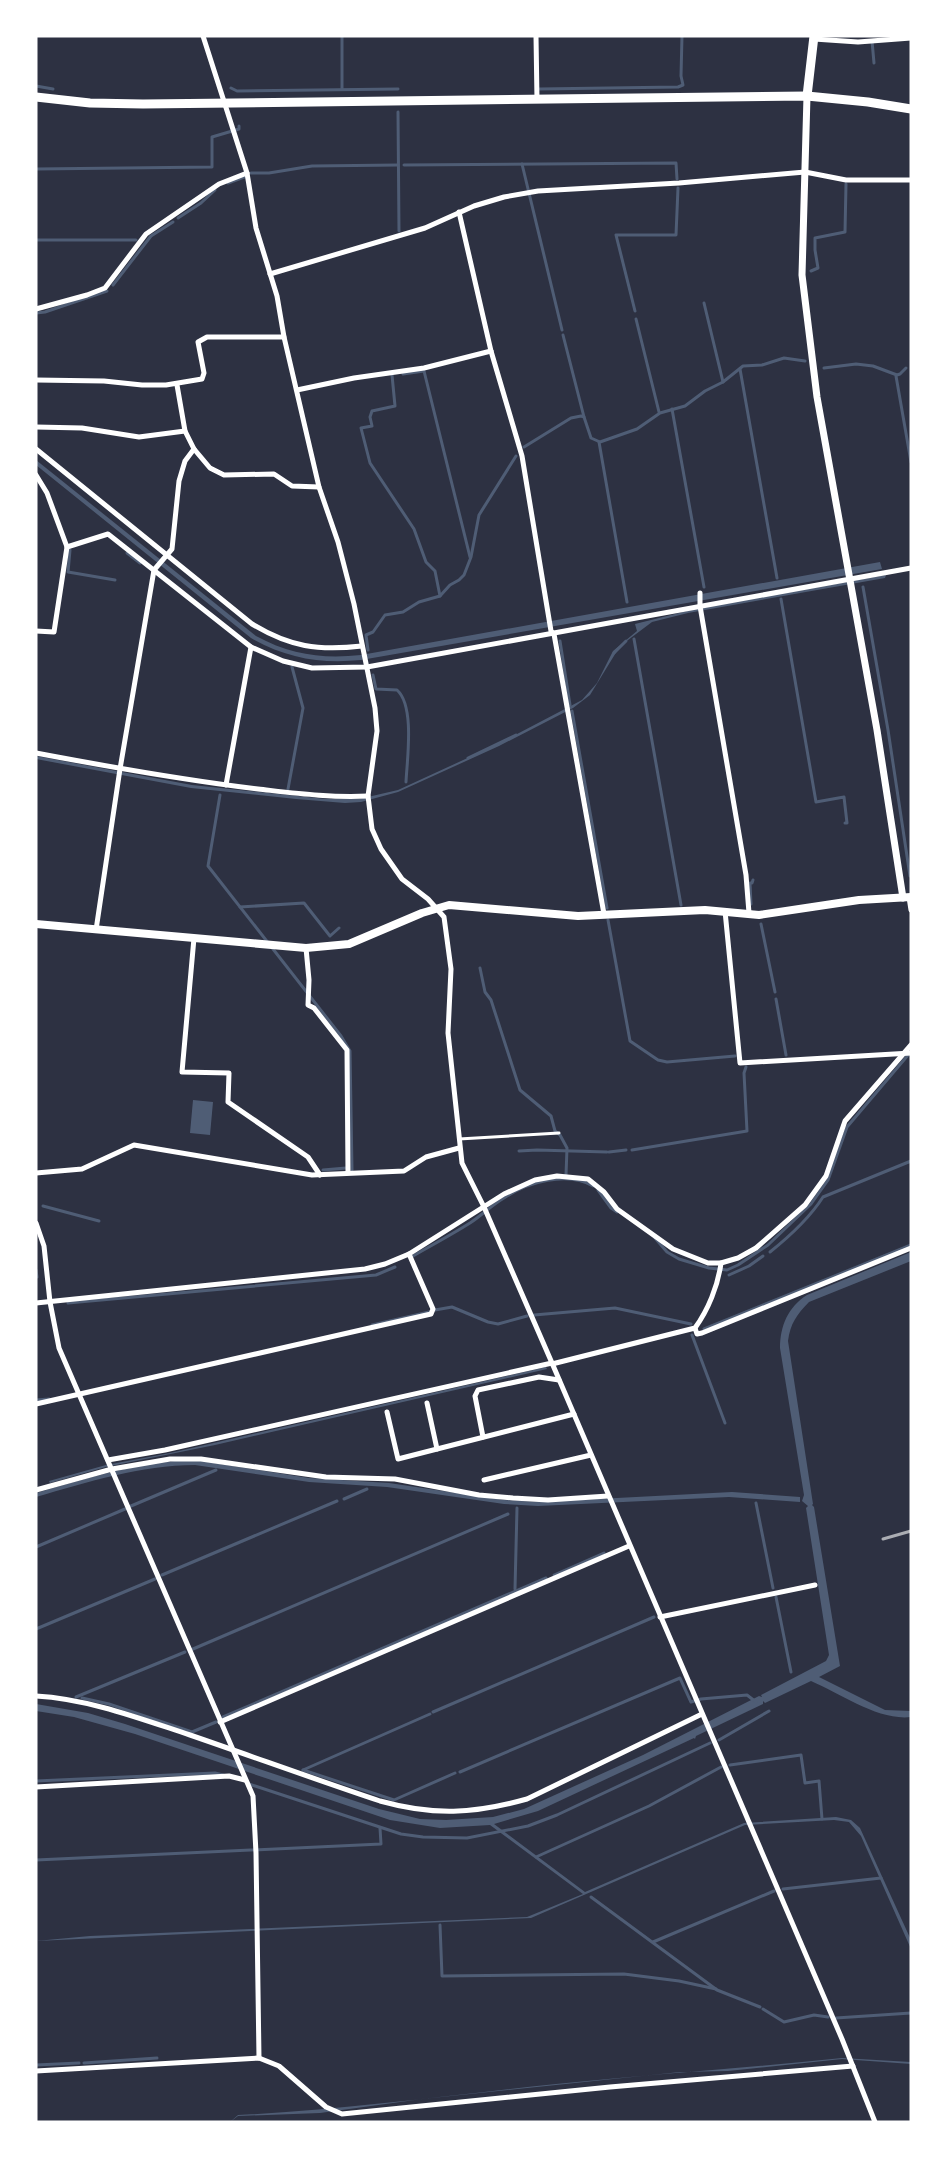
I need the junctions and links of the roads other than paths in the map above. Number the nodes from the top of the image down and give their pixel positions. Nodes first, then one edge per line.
1 (203, 36) edge
2 (536, 36) edge
3 (814, 38) edge
4 (911, 38) edge
5 (807, 96) junction
6 (36, 97) edge
7 (537, 100) junction
8 (225, 103) junction
9 (911, 109) edge
10 (805, 172) junction
11 (246, 173) junction
12 (911, 180) edge
13 (459, 212) junction
14 (270, 274) junction
15 (36, 309) edge
16 (284, 337) junction
17 (491, 351) junction
18 (36, 380) edge
19 (177, 385) junction
20 (297, 390) junction
21 (36, 427) edge
22 (185, 431) junction
23 (36, 449) edge
24 (194, 449) junction
25 (36, 475) edge
26 (319, 487) junction
27 (67, 547) junction
28 (166, 555) junction
29 (155, 568) junction
30 (911, 568) edge
31 (851, 578) junction
32 (700, 593) dead end
33 (700, 605) junction
34 (36, 631) edge
35 (553, 633) junction
36 (251, 647) junction
37 (362, 649) junction
38 (366, 664) junction
39 (36, 753) edge
40 (120, 769) junction
41 (226, 785) junction
42 (368, 796) junction
43 (908, 897) edge
44 (437, 908) junction
45 (911, 910) edge
46 (724, 911) junction
47 (749, 912) junction
48 (604, 914) junction
49 (36, 924) edge
50 (96, 930) junction
51 (194, 938) junction
52 (306, 948) junction
53 (911, 1045) edge
54 (903, 1053) junction
55 (911, 1053) edge
56 (560, 1132) dead end
57 (459, 1139) junction
58 (459, 1148) junction
59 (348, 1172) junction
60 (36, 1173) edge
61 (320, 1175) junction
62 (484, 1207) junction
63 (36, 1223) edge
64 (911, 1248) edge
65 (409, 1254) junction
66 (721, 1263) junction
67 (50, 1302) junction
68 (36, 1303) edge
69 (695, 1328) junction
70 (552, 1363) junction
71 (559, 1380) junction
72 (80, 1396) junction
73 (427, 1403) dead end
74 (36, 1404) edge
75 (387, 1412) dead end
76 (574, 1414) junction
77 (483, 1437) junction
78 (437, 1449) junction
79 (591, 1455) junction
80 (108, 1460) junction
81 (112, 1469) junction
82 (484, 1480) dead end
83 (36, 1490) edge
84 (608, 1496) junction
85 (629, 1546) junction
86 (815, 1585) dead end
87 (660, 1617) junction
88 (36, 1696) edge
89 (702, 1714) junction
90 (220, 1722) junction
91 (235, 1753) junction
92 (243, 1777) junction
93 (36, 1787) edge
94 (259, 2058) junction
95 (853, 2066) junction
96 (36, 2071) edge
97 (875, 2122) edge

1 - 8 street
2 - 7 street
3 - 4 street
3 - 5 main road
5 - 7 main road
5 - 9 main road
5 - 10 street
6 - 8 main road
7 - 8 main road
8 - 11 street
10 - 12 street
10 - 13 street
10 - 31 street
11 - 14 street
11 - 15 street
13 - 14 street
13 - 17 street
14 - 16 street
16 - 19 street
16 - 20 street
17 - 20 street
17 - 35 street
18 - 19 street
19 - 22 street
20 - 26 street
21 - 22 street
22 - 24 street
23 - 28 street
24 - 26 street
24 - 28 street
25 - 27 street
26 - 37 street
27 - 29 street
27 - 34 street
28 - 29 street
28 - 37 street
29 - 36 street
29 - 40 street
30 - 31 street
31 - 33 street
31 - 43 street
32 - 33 street
33 - 35 street
33 - 47 street
35 - 38 street
35 - 48 street
36 - 38 street
36 - 41 street
37 - 38 street
38 - 42 street
39 - 40 street
40 - 41 street
40 - 50 street
41 - 42 street
42 - 44 street
43 - 45 street
43 - 47 main road
44 - 48 main road
44 - 52 main road
44 - 57 street
46 - 47 main road
46 - 48 main road
46 - 54 street
49 - 50 main road
50 - 51 main road
51 - 52 main road
51 - 61 street
52 - 59 street
53 - 54 street
54 - 55 street
54 - 66 street
56 - 57 lane
57 - 58 street
58 - 59 street
58 - 62 street
59 - 61 street
60 - 61 street
62 - 65 street
62 - 66 street
62 - 70 street
63 - 67 street
64 - 69 street
65 - 67 street
65 - 72 street
66 - 69 street
67 - 68 street
67 - 72 street
69 - 70 street
70 - 71 street
70 - 80 street
71 - 76 street
71 - 77 street
72 - 74 street
72 - 80 street
73 - 78 street
75 - 78 street
76 - 77 street
76 - 79 street
77 - 78 street
79 - 82 street
79 - 84 street
80 - 81 street
81 - 83 street
81 - 84 street
81 - 90 street
84 - 85 street
85 - 87 street
85 - 90 street
86 - 87 street
87 - 89 street
88 - 91 street
89 - 91 street
89 - 95 street
90 - 91 street
91 - 92 street
92 - 93 street
92 - 94 street
94 - 95 street
94 - 96 street
95 - 97 street

